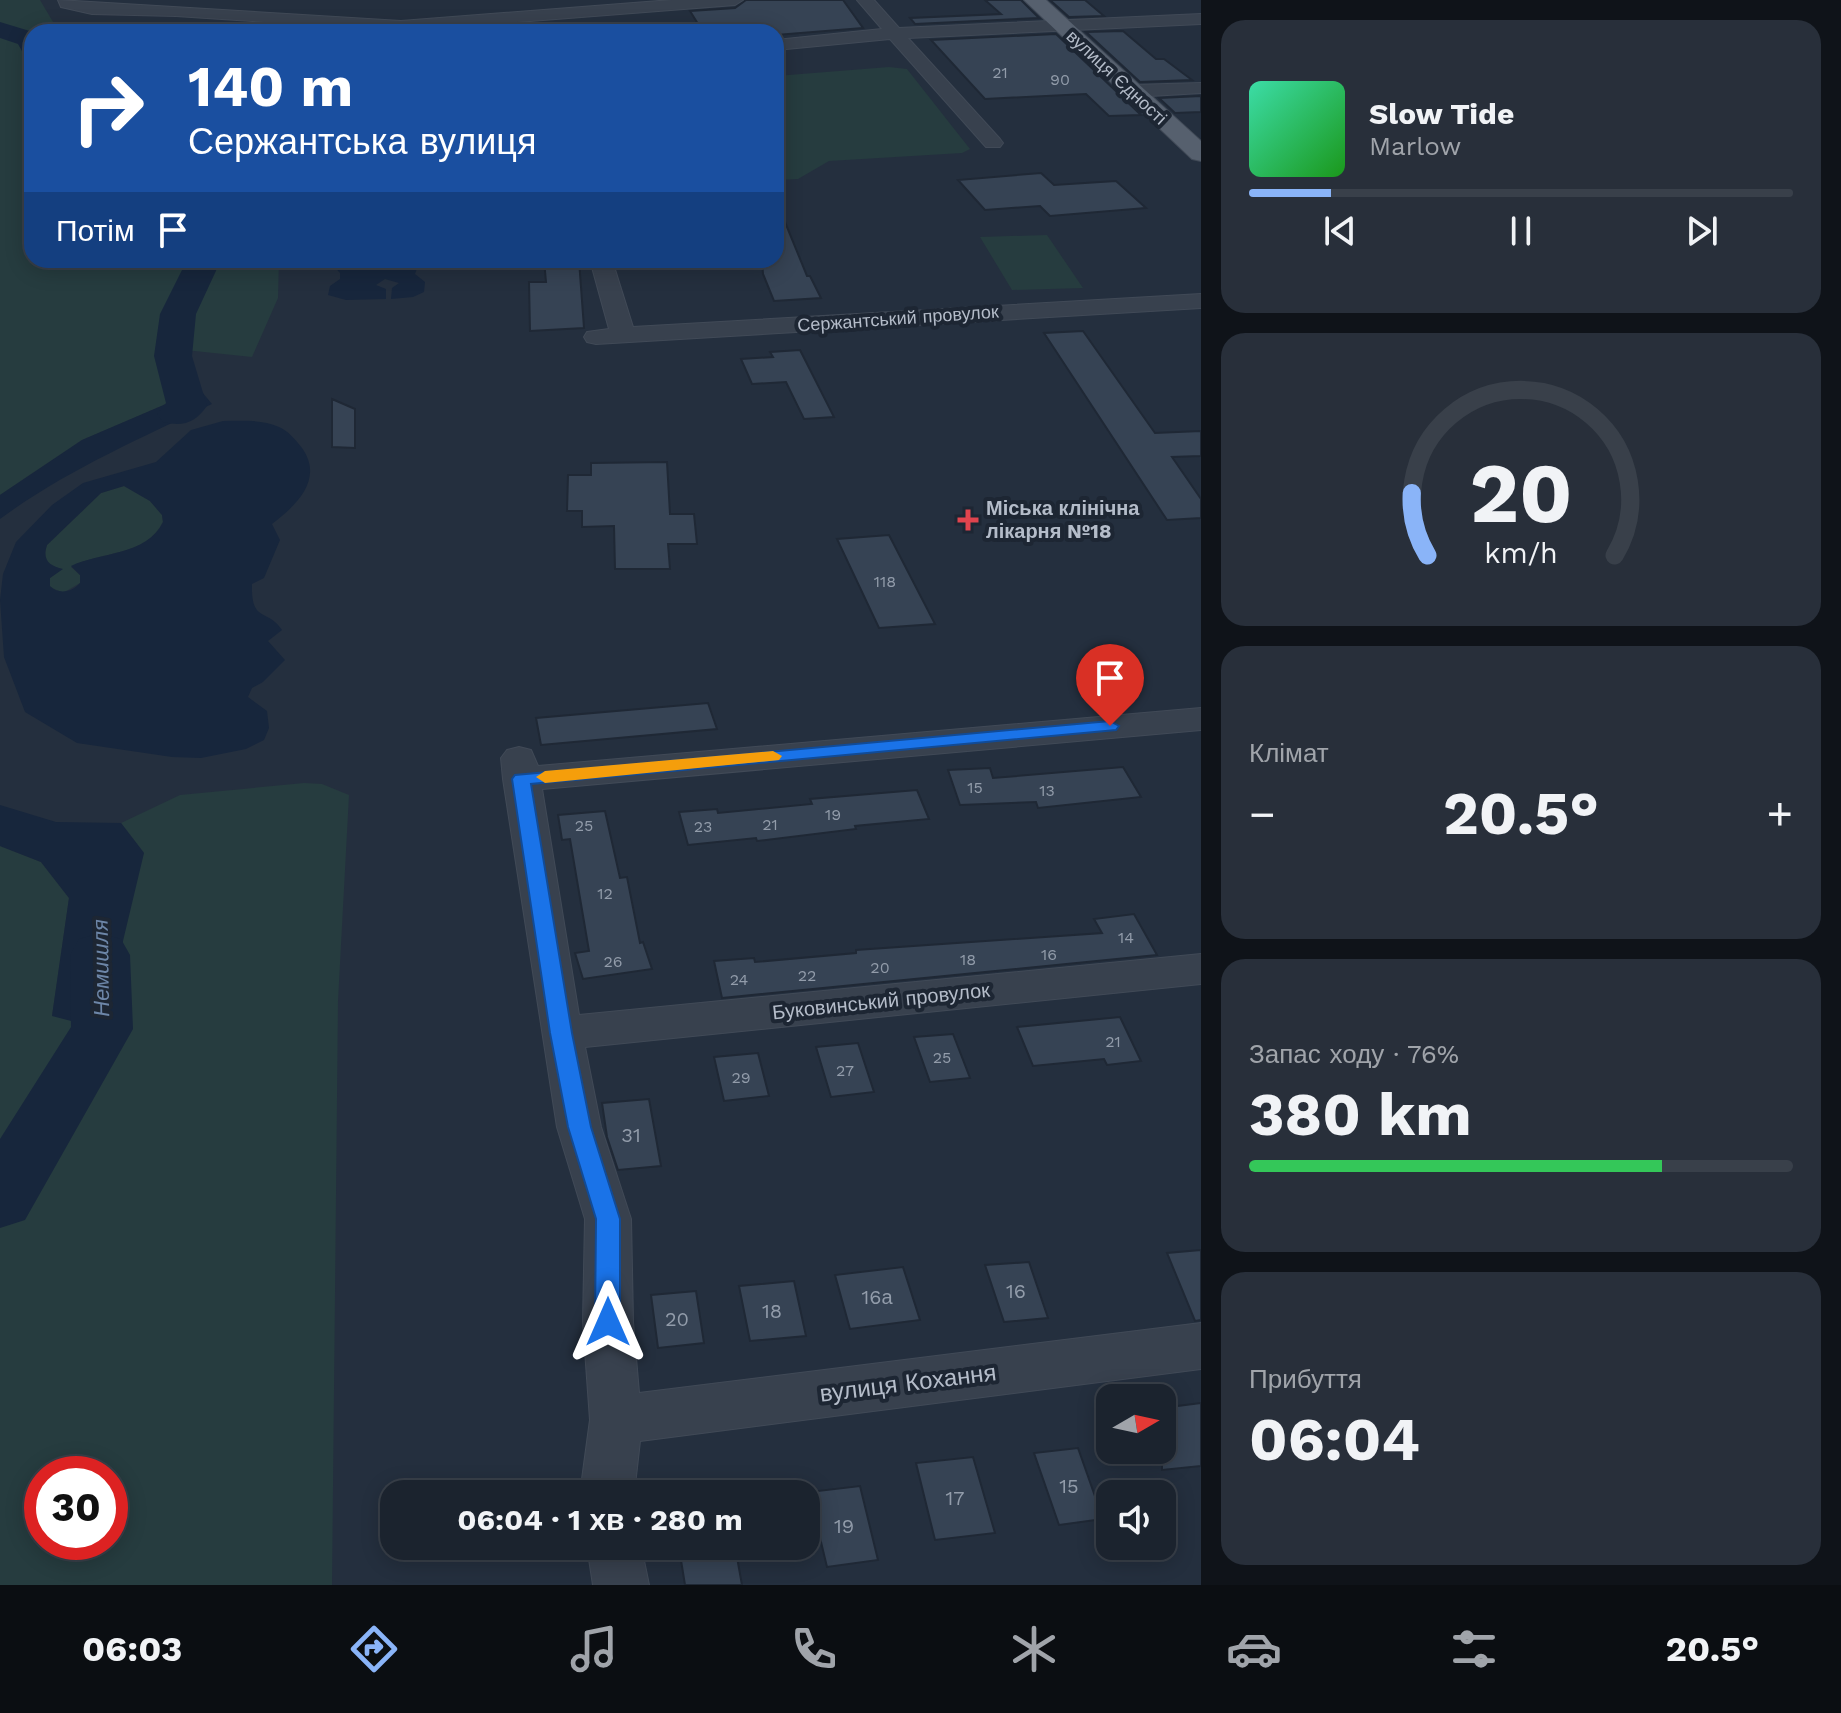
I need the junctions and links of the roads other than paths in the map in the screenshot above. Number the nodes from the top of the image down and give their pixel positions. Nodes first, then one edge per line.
1 (66, 0) edge
2 (735, 0) edge
3 (865, 0) edge
4 (1034, 0) edge
5 (1201, 19) edge
6 (339, 24) edge
7 (455, 24) edge
8 (1060, 25) junction
9 (896, 33) junction
10 (784, 44) edge
11 (1201, 88) edge
12 (1133, 91) junction
13 (993, 143) dead end
14 (1201, 154) edge
15 (603, 268) edge
16 (1201, 301) edge
17 (623, 336) junction
18 (596, 337) dead end
19 (1201, 719) edge
20 (1201, 969) edge
21 (561, 1033) junction
22 (1201, 1346) edge
23 (616, 1420) junction
24 (609, 1480) edge
25 (617, 1560) edge
26 (621, 1585) edge

1 - 6 street
2 - 7 street
3 - 9 street
4 - 8 main road, вулиця Єдності
5 - 8 street
8 - 9 street
8 - 12 main road, вулиця Єдності
9 - 10 street
9 - 13 street
11 - 12 street
12 - 14 main road, вулиця Єдності
15 - 17 street
16 - 17 street, Сержантський провулок
17 - 18 street, Сержантський провулок
19 - 21 street
20 - 21 street, Буковинський провулок
21 - 23 street
22 - 23 street, вулиця Кохання
23 - 24 street
25 - 26 street

